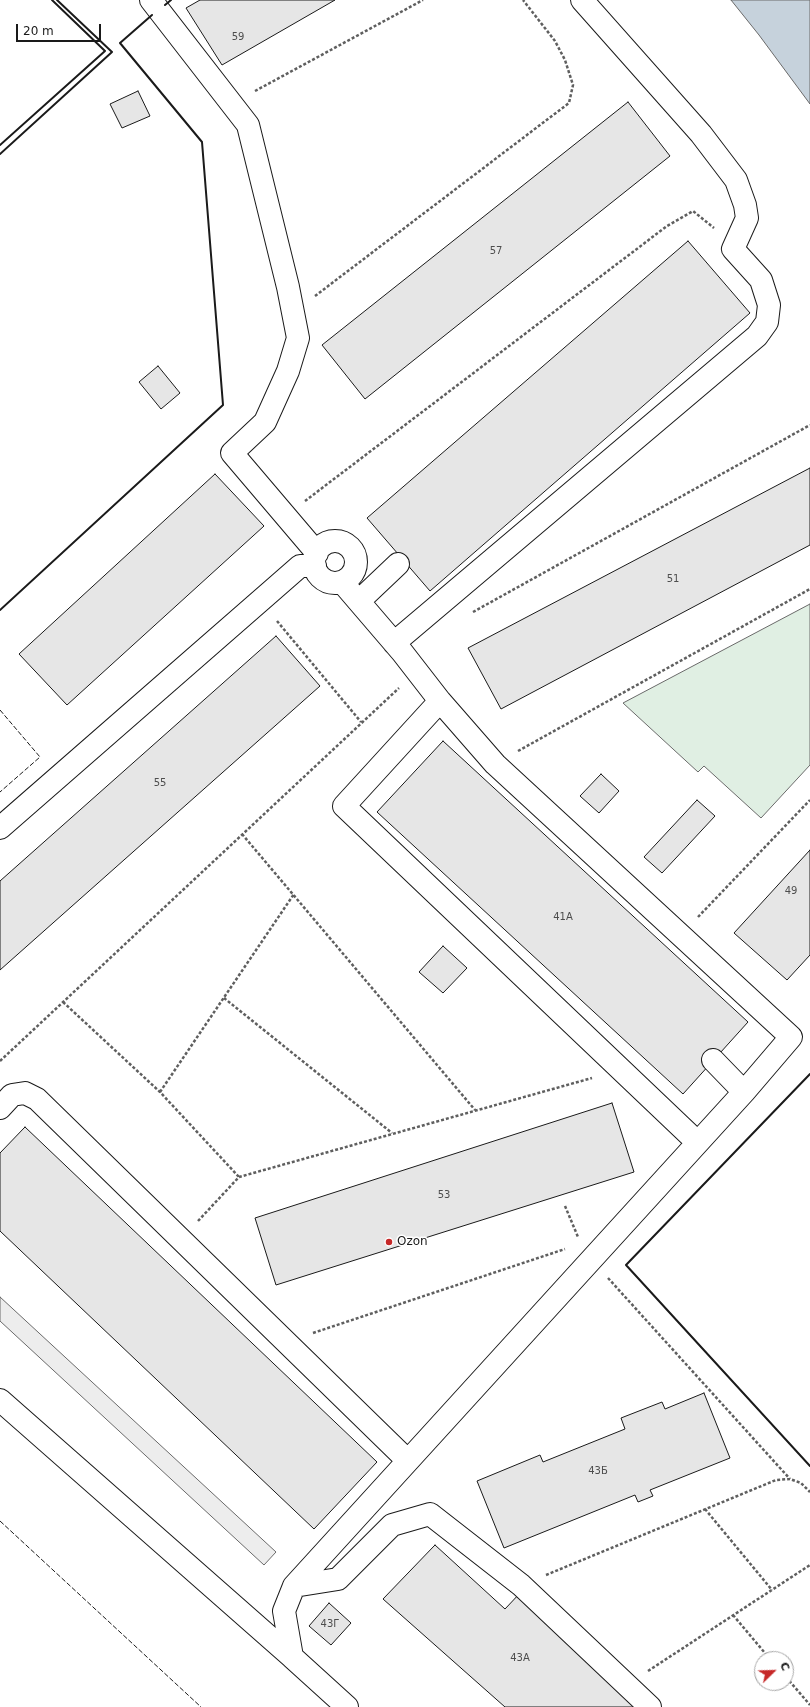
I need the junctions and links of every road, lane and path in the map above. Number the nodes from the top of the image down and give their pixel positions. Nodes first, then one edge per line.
1 (151, 0) edge
2 (423, 0) edge
3 (523, 0) edge
4 (582, 0) edge
5 (231, 104) junction
6 (733, 249) junction
7 (293, 313) junction
8 (810, 425) edge
9 (285, 516) junction
10 (316, 560) junction
11 (398, 564) dead end
12 (342, 582) junction
13 (810, 589) edge
14 (260, 601) junction
15 (359, 601) junction
16 (471, 614) dead end
17 (394, 644) junction
18 (417, 672) junction
19 (440, 701) junction
20 (361, 722) junction
21 (495, 764) junction
22 (810, 800) edge
23 (0, 828) edge
24 (242, 834) junction
25 (294, 894) junction
26 (681, 934) junction
27 (224, 998) junction
28 (63, 1002) junction
29 (713, 1060) dead end
30 (0, 1061) edge
31 (621, 1069) junction
32 (160, 1092) junction
33 (744, 1092) junction
34 (0, 1108) edge
35 (475, 1110) junction
36 (392, 1134) junction
37 (698, 1142) junction
38 (239, 1177) junction
39 (565, 1206) dead end
40 (180, 1239) junction
41 (586, 1252) junction
42 (286, 1342) junction
43 (0, 1400) edge
44 (407, 1460) junction
45 (790, 1479) junction
46 (810, 1492) edge
47 (704, 1509) junction
48 (810, 1565) edge
49 (521, 1585) junction
50 (294, 1586) junction
51 (772, 1590) junction
52 (733, 1615) junction
53 (763, 1651) edge
54 (292, 1657) junction
55 (627, 1685) junction
56 (794, 1686) edge
57 (810, 1705) edge
58 (347, 1707) edge
59 (650, 1707) edge

1 - 5 lane
2 - 5 path
3 - 7 path
4 - 6 lane
5 - 7 lane
6 - 9 path
6 - 17 lane
7 - 9 lane
8 - 16 path
9 - 10 lane
10 - 12 lane
10 - 12 lane
10 - 14 lane
11 - 15 lane
12 - 15 lane
13 - 21 path
14 - 20 path
14 - 23 lane
15 - 17 lane
17 - 18 lane
18 - 19 lane
18 - 20 path
19 - 21 lane
19 - 31 lane
20 - 24 path
21 - 26 lane
22 - 26 path
24 - 25 path
24 - 28 path
25 - 27 path
25 - 35 path
26 - 33 lane
27 - 32 path
27 - 36 path
28 - 30 path
28 - 32 path
29 - 33 lane
31 - 35 path
31 - 37 lane
32 - 38 path
33 - 37 lane
34 - 40 lane
35 - 36 path
36 - 38 path
37 - 41 lane
38 - 40 path
39 - 41 path
40 - 42 lane
41 - 42 path
41 - 44 lane
41 - 45 path
42 - 44 lane
43 - 54 lane
44 - 50 lane
45 - 46 path
45 - 47 path
47 - 49 path
47 - 51 path
48 - 51 path
49 - 50 lane
49 - 55 lane
50 - 54 lane
51 - 52 path
52 - 53 path
52 - 55 path
54 - 58 lane
55 - 59 lane
56 - 57 path

